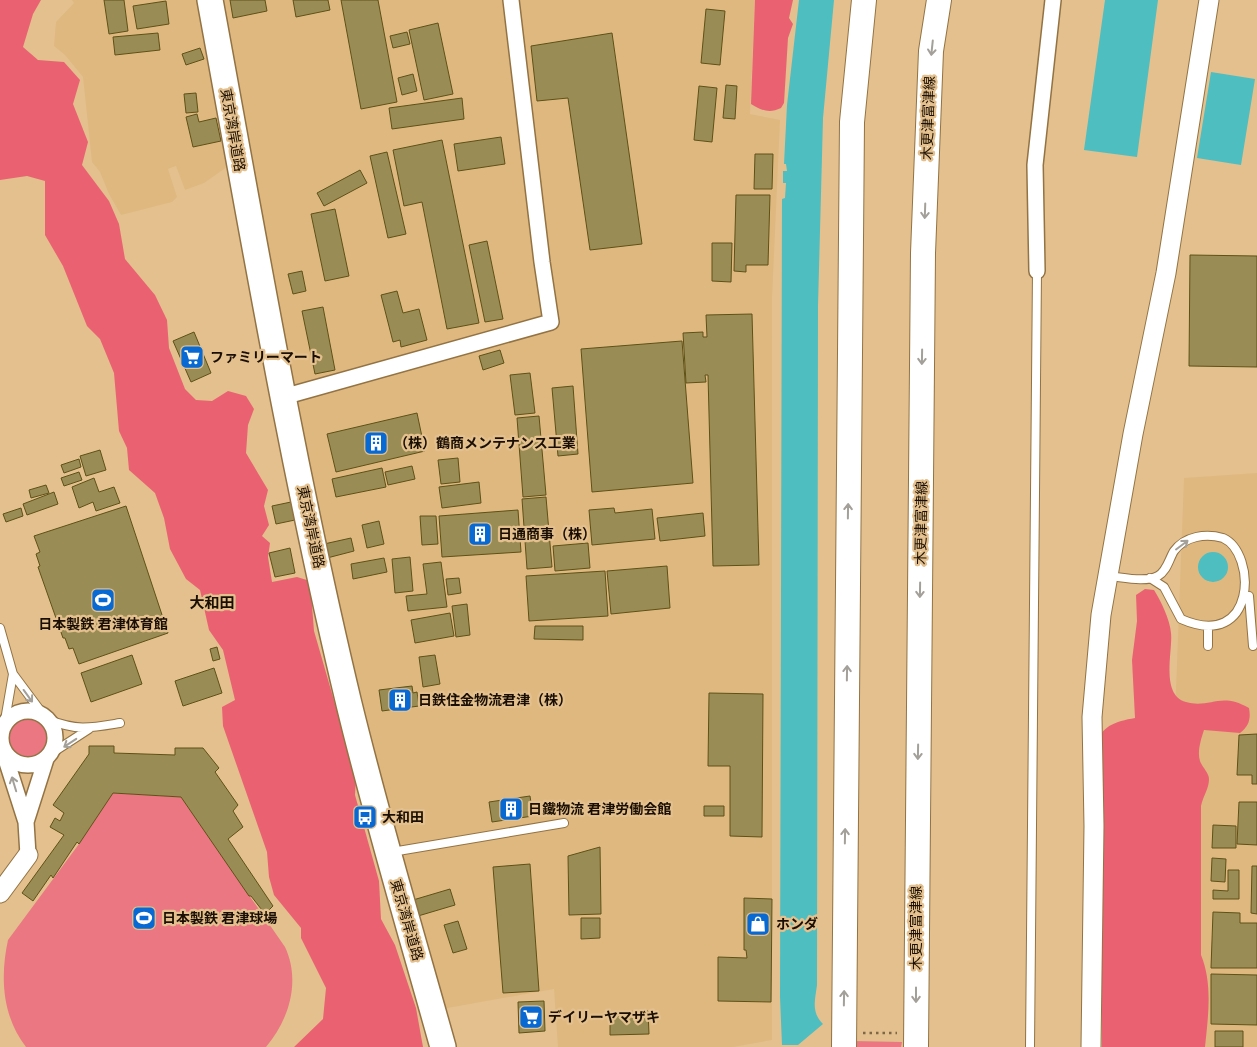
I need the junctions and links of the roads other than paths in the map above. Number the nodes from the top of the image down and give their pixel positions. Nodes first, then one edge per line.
1 (210, 0) edge
2 (511, 0) edge
3 (864, 0) edge
4 (939, 0) edge
5 (1053, 0) edge
6 (1209, 0) edge
7 (1037, 271) joint
8 (282, 397) junction
9 (1108, 576) junction
10 (1150, 578) junction
11 (1248, 589) junction
12 (1208, 627) junction
13 (0, 628) edge
14 (1208, 646) dead end
15 (1253, 646) dead end
16 (13, 674) junction
17 (47, 719) junction
18 (120, 723) dead end
19 (4, 726) junction
20 (88, 729) junction
21 (2, 746) junction
22 (48, 757) junction
23 (26, 822) junction
24 (564, 823) dead end
25 (388, 853) junction
26 (28, 855) joint
27 (0, 894) edge
28 (849, 1040) edge
29 (908, 1040) edge
30 (443, 1047) edge
31 (1030, 1047) edge
32 (1091, 1047) edge

1 - 8 highway, 東京湾岸道路
2 - 8 street
28 -> 3 main road
4 -> 29 main road, 木更津富津線
5 - 7 street
6 - 9 street
7 - 31 lane
8 - 25 highway, 東京湾岸道路
9 - 10 lane
9 - 32 street
10 -> 11 lane
10 - 12 lane
11 - 12 lane
11 - 15 lane
12 - 14 lane
13 - 16 lane
16 -> 17 lane
16 - 19 lane
17 - 19 street
17 - 20 lane
17 - 22 street
18 - 20 lane
19 - 21 street
20 -> 22 lane
21 - 22 street
23 -> 21 street
22 - 23 street
23 - 26 street
24 - 25 lane
25 - 30 highway, 東京湾岸道路
26 - 27 street

